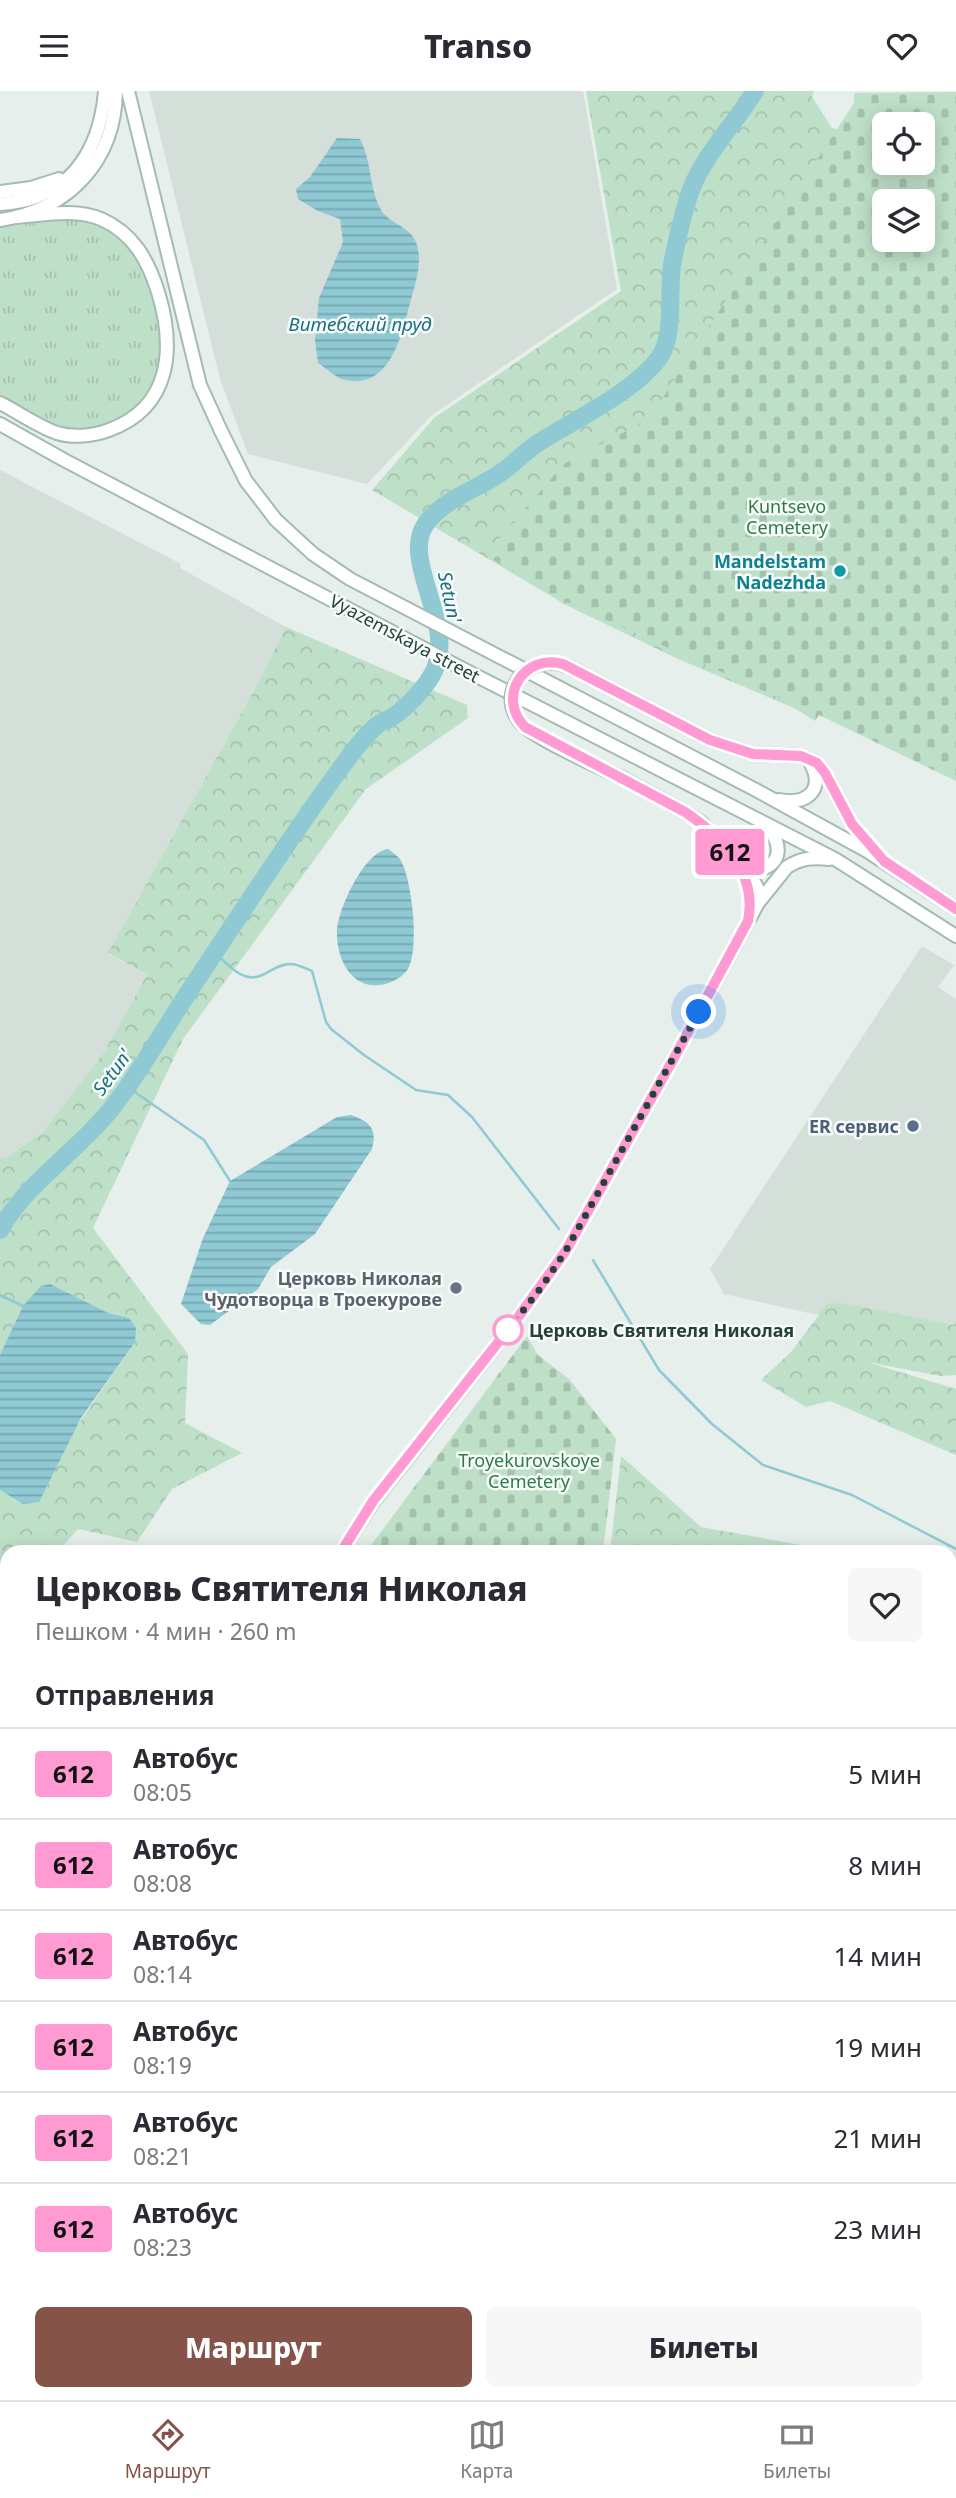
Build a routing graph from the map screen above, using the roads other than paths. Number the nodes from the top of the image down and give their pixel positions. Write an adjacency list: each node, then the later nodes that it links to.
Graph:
1 (105, 91): 4 (main road)
2 (116, 91): 7 (main road)
3 (128, 91): 12 (main road, Vyazemskaya street)
4 (72, 174): 5 (main road); 6 (main road)
5 (0, 192)
6 (0, 204)
7 (17, 217): 8 (main road); 9 (main road)
8 (0, 220)
9 (0, 403)
10 (0, 424): 13 (main road, Vyazemskaya street)
11 (808, 759): 12 (main road); 16 (main road); 18 (main road, bridge)
12 (773, 800): 16 (main road, Vyazemskaya street)
13 (762, 821): 14 (main road); 15 (main road, Vyazemskaya street)
14 (778, 854): 18 (main road); 19 (main road)
15 (835, 859): 17 (main road); 23 (main road, Vyazemskaya street)
16 (884, 861): 21 (main road, Vyazemskaya street)
17 (793, 863): 19 (main road); 20 (main road)
18 (744, 866): 19 (main road); 20 (main road); 22 (main road)
19 (772, 870): 20 (main road)
20 (758, 903): 22 (main road)
21 (956, 909)
22 (748, 921): 24 (main road)
23 (956, 936)
24 (345, 1545)

